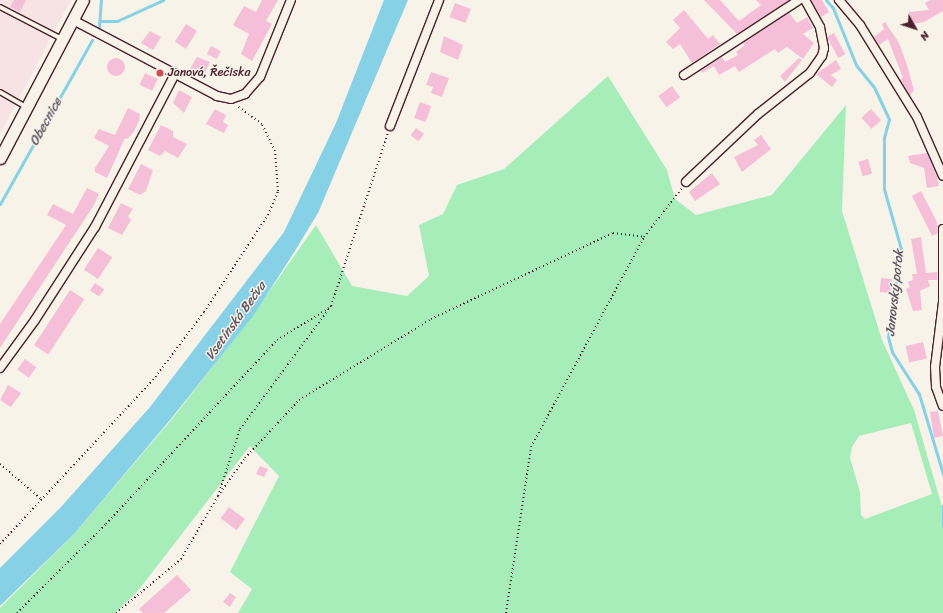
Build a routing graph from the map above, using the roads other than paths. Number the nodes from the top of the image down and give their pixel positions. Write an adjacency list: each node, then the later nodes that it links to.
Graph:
1 (83, 0): 8 (main road)
2 (291, 0): 10 (street)
3 (439, 0): 14 (street)
4 (798, 0): 11 (street)
5 (805, 0): 17 (street)
6 (839, 0): 16 (street)
7 (0, 7): 9 (lane)
8 (72, 20): 9 (main road); 10 (street)
9 (62, 39): 13 (main road)
10 (175, 74): 20 (street)
11 (684, 75)
12 (0, 92): 13 (lane)
13 (26, 107): 15 (main road)
14 (390, 126)
15 (0, 158)
16 (943, 176)
17 (686, 182)
18 (943, 229): 19 (street)
19 (943, 302): 21 (street)
20 (0, 368)
21 (943, 406)

